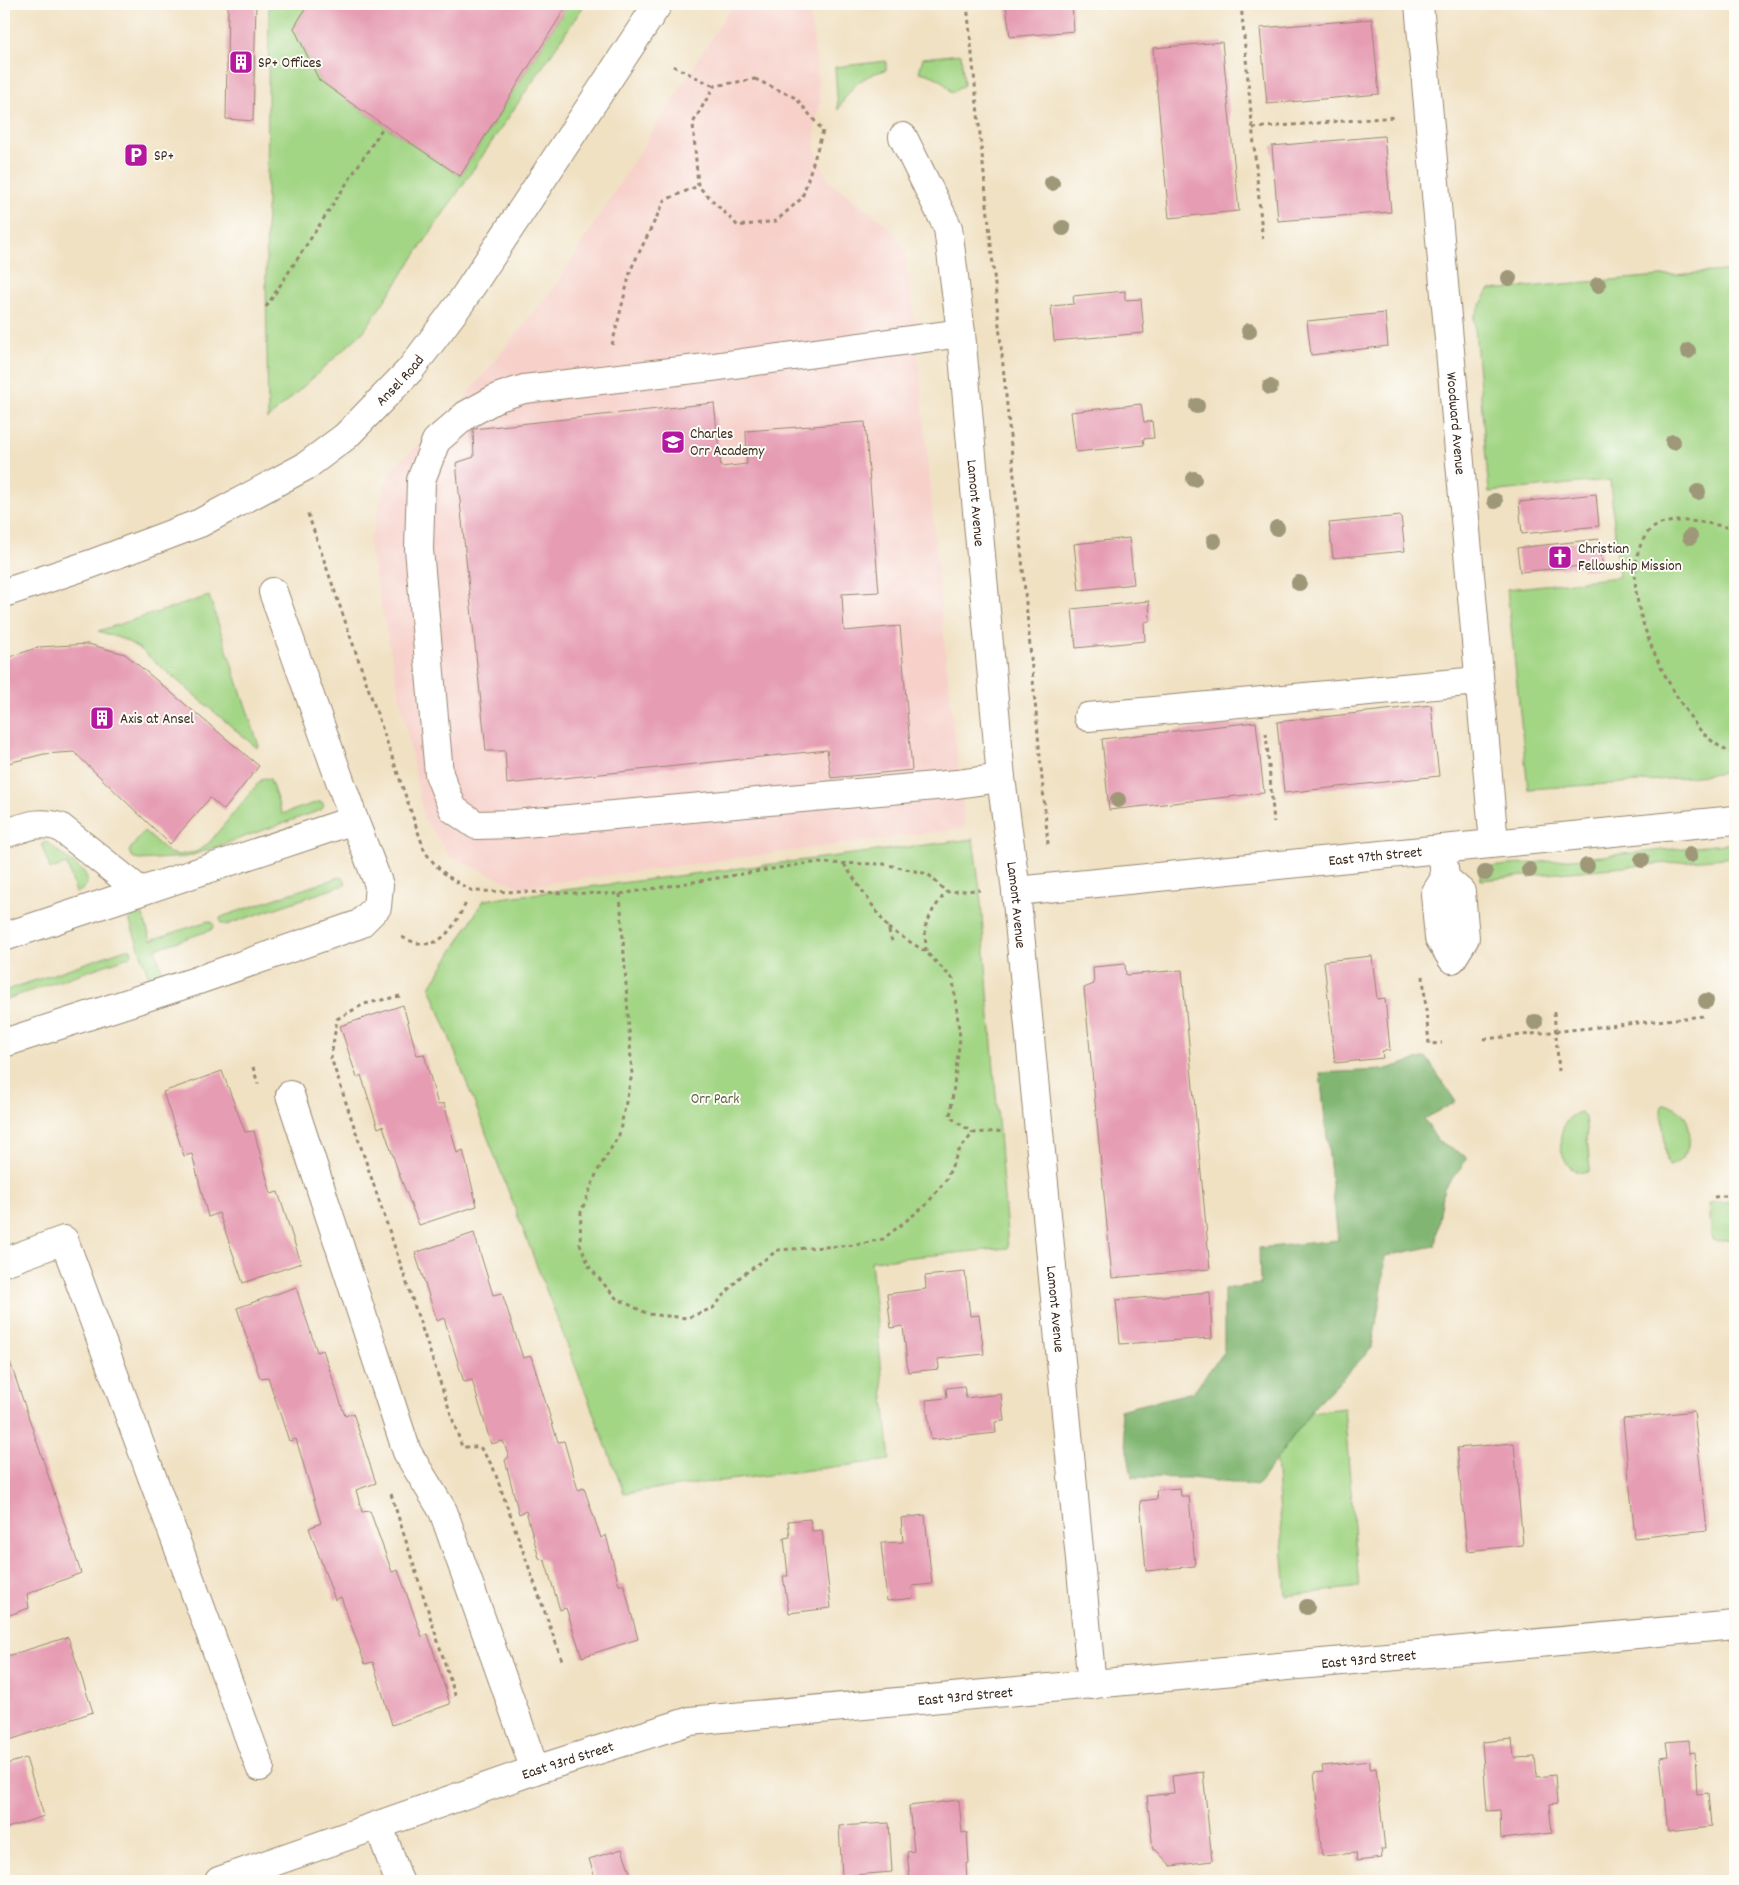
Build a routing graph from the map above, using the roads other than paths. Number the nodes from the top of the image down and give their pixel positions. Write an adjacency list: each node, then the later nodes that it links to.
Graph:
1 (658, 4): 6 (street, Ansel Road)
2 (1419, 4): 7 (street, Woodward Avenue)
3 (903, 137): 4 (street, Lamont Avenue)
4 (960, 333): 9 (street, Lamont Avenue); 9 (street)
5 (273, 592): 10 (street)
6 (4, 593)
7 (1478, 681): 8 (street); 13 (street, Woodward Avenue)
8 (1088, 717)
9 (1001, 778): 16 (street, Lamont Avenue)
10 (354, 820): 17 (street); 19 (street)
11 (1735, 820): 13 (street, East 97th Street)
12 (4, 834): 17 (street)
13 (1494, 843): 14 (street, East 97th Street)
14 (1442, 849): 15 (street); 16 (street, East 97th Street)
15 (1445, 878)
16 (1016, 890): 23 (street, Lamont Avenue)
17 (140, 891): 18 (street)
18 (4, 937)
19 (4, 1043)
20 (290, 1096): 25 (street)
21 (4, 1262): 24 (street)
22 (1735, 1625): 23 (street, East 93rd Street)
23 (1092, 1685): 25 (street, East 93rd Street)
24 (260, 1767)
25 (535, 1770): 26 (street, East 93rd Street)
26 (379, 1826): 27 (street, East 93rd Street); 28 (street)
27 (219, 1881)
28 (399, 1881)

